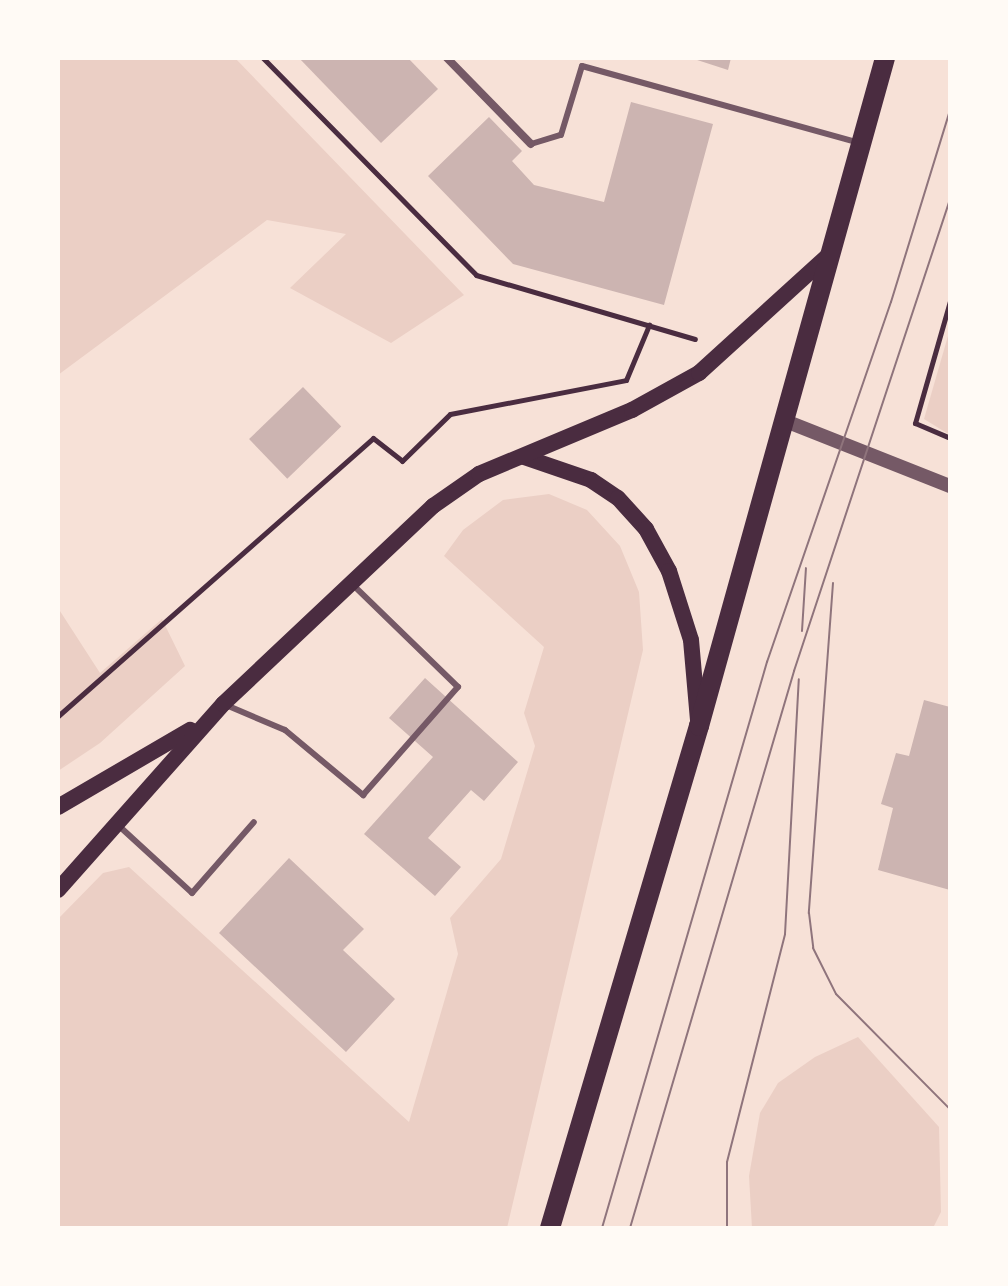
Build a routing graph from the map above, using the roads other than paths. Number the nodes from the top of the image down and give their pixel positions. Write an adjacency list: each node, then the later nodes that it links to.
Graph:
1 (447, 58): 6 (street)
2 (576, 58): 4 (lane)
3 (885, 58): 5 (main road)
4 (582, 66): 5 (lane); 6 (lane)
5 (860, 143): 7 (main road)
6 (531, 144)
7 (830, 254): 8 (main road); 9 (main road)
8 (783, 420): 10 (street); 13 (main road)
9 (524, 457): 11 (main road); 13 (main road)
10 (950, 486)
11 (350, 583): 12 (main road); 12 (lane)
12 (223, 704): 14 (main road); 16 (main road)
13 (699, 726): 18 (main road)
14 (58, 807)
15 (254, 822): 16 (lane)
16 (116, 824): 17 (main road)
17 (58, 890)
18 (550, 1228)

